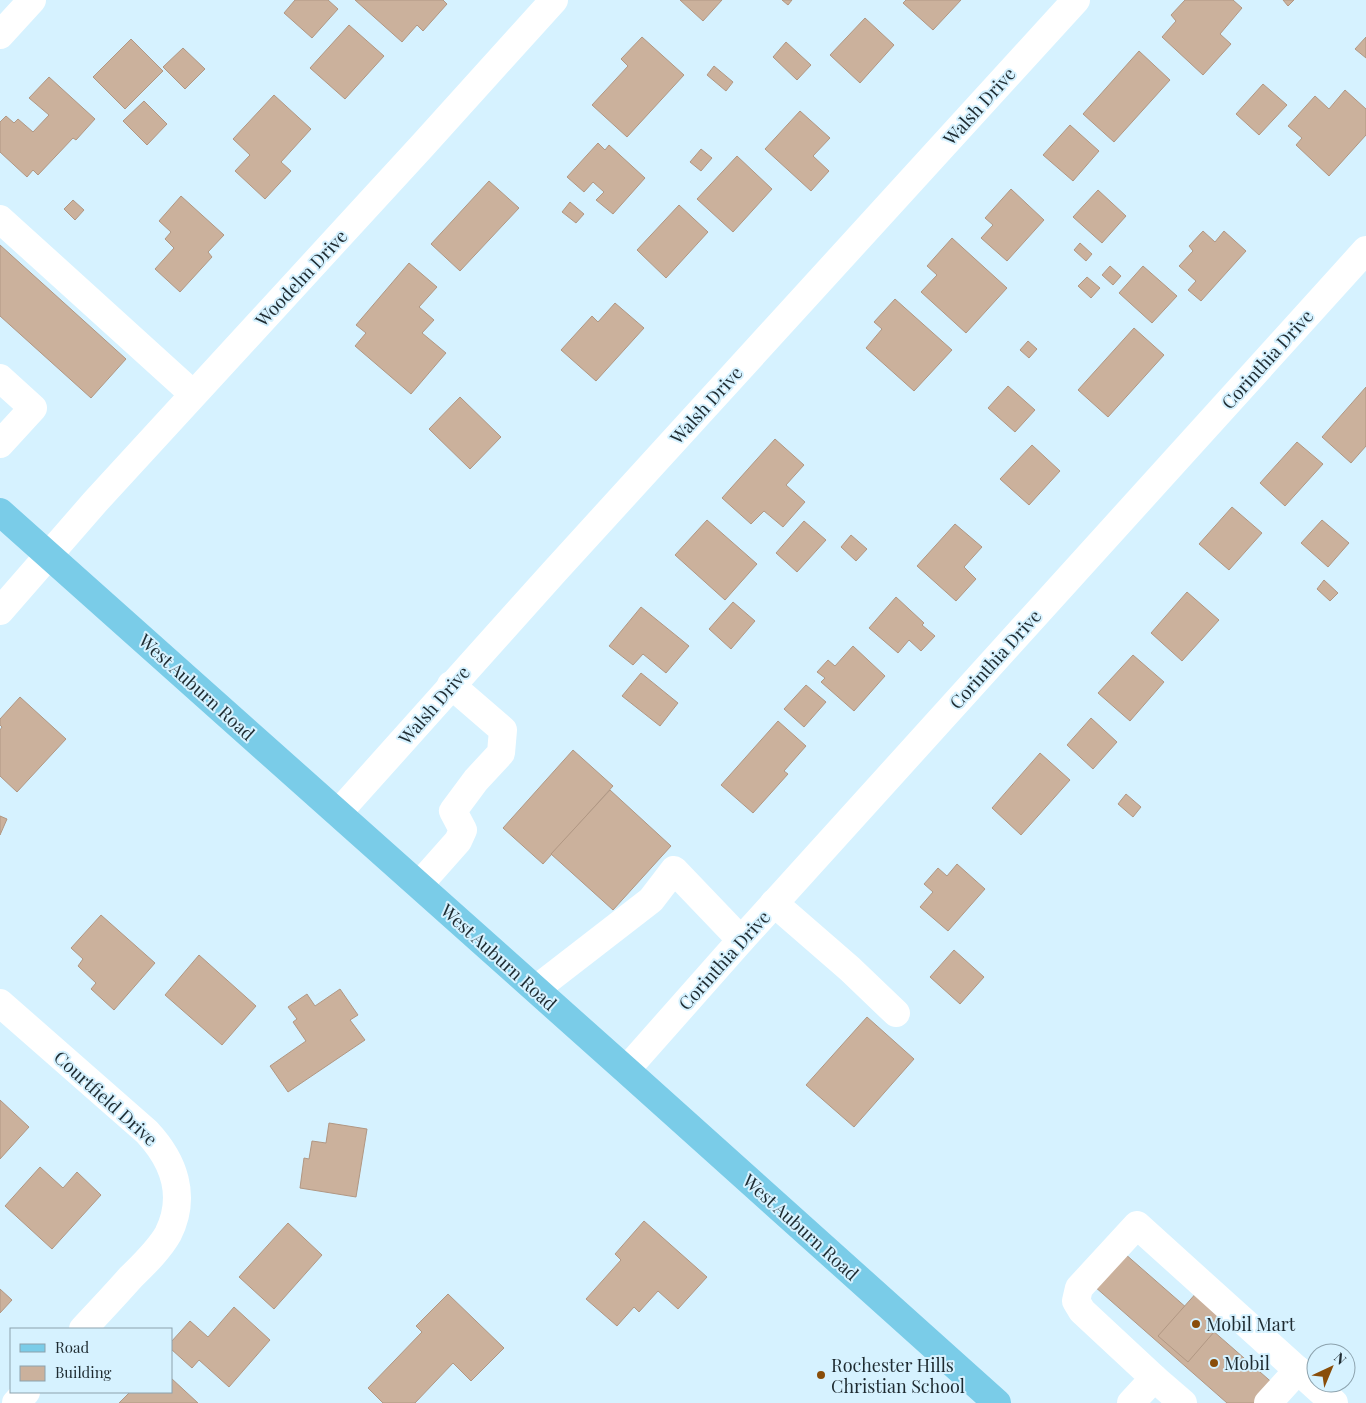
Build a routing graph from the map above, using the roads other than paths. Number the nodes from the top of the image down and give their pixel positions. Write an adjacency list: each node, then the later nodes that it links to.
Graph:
1 (32, 0): 4 (street)
2 (554, 0): 8 (street, Woodelm Drive)
3 (1076, 0): 13 (street, Walsh Drive)
4 (0, 36)
5 (0, 219): 8 (street)
6 (1366, 250): 16 (street, Corinthia Drive)
7 (0, 378): 9 (street)
8 (193, 394): 11 (street, Woodelm Drive)
9 (0, 444)
10 (0, 512): 11 (main road, West Auburn Road)
11 (48, 556): 12 (street, Woodelm Drive); 14 (main road, West Auburn Road)
12 (0, 611)
13 (451, 685): 14 (street, Walsh Drive); 15 (street)
14 (338, 813): 15 (main road, West Auburn Road)
15 (419, 885): 18 (main road, West Auburn Road)
16 (774, 903): 17 (street, Corinthia Drive); 20 (street)
17 (742, 940): 18 (street); 21 (street, Corinthia Drive)
18 (536, 989): 21 (main road, West Auburn Road)
19 (0, 1002): 22 (street, Courtfield Drive)
20 (896, 1013)
21 (626, 1070): 27 (main road, West Auburn Road)
22 (84, 1328)
23 (1298, 1370): 24 (street); 30 (street); 31 (street)
24 (1154, 1378): 28 (street); 29 (street)
25 (25, 1393): 26 (street)
26 (16, 1403)
27 (997, 1403)
28 (1132, 1403)
29 (1183, 1403)
30 (1268, 1403)
31 (1334, 1403)

